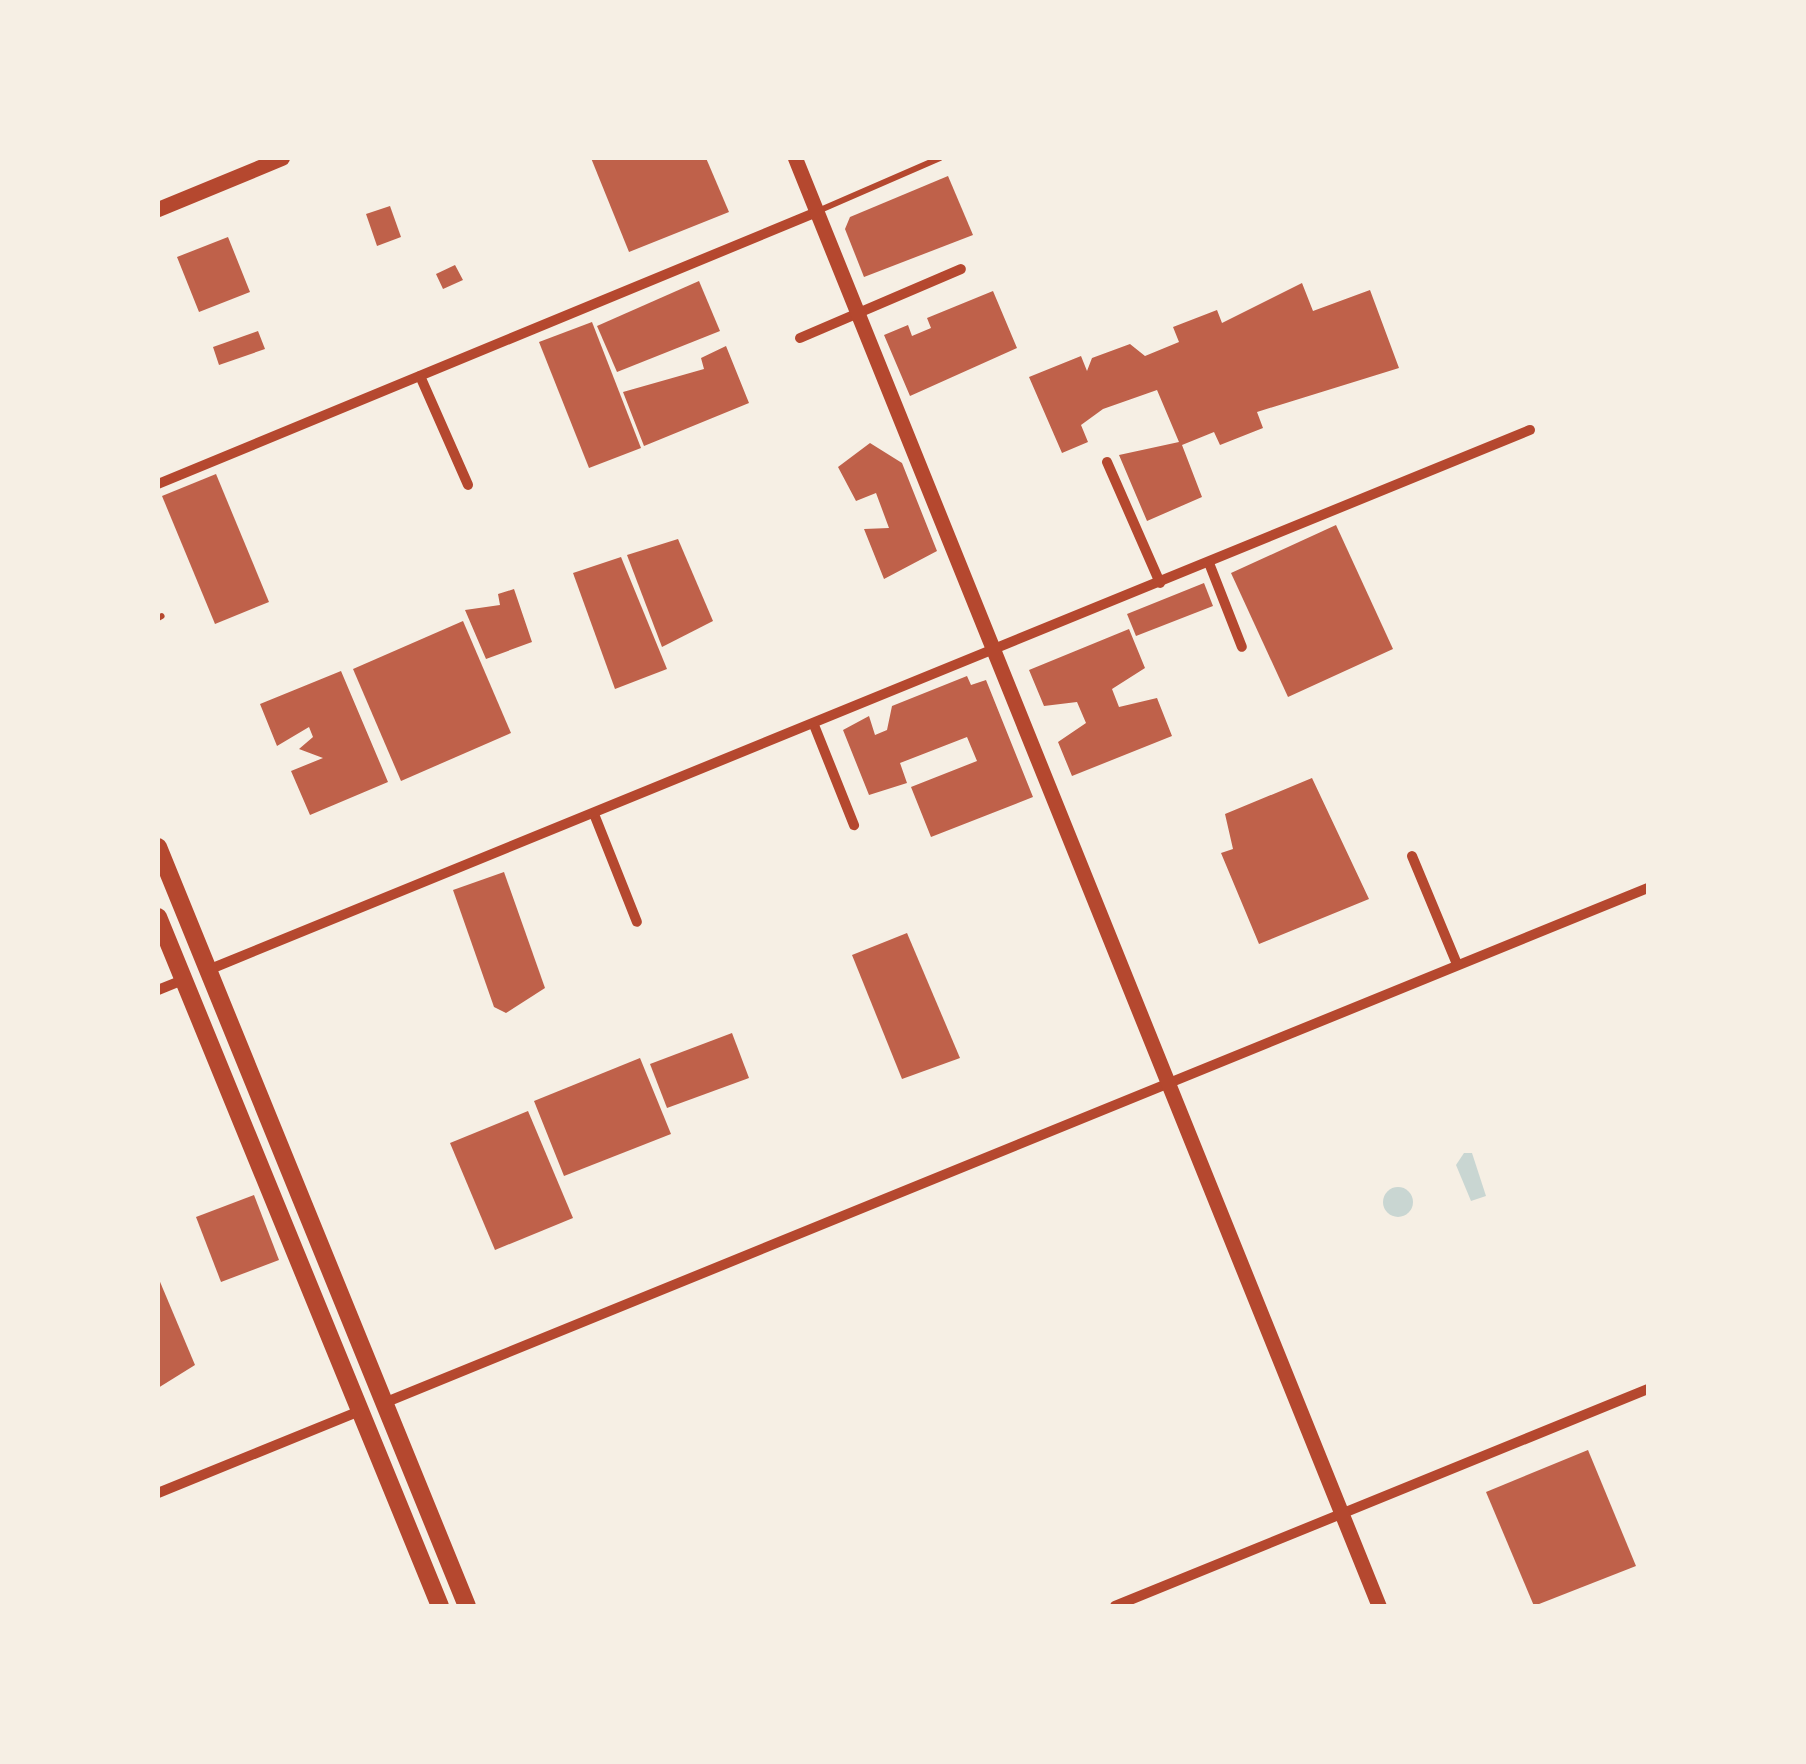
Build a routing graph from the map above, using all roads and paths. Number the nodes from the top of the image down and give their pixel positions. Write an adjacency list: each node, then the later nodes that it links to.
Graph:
1 (282, 158): 4 (street)
2 (795, 158): 5 (street)
3 (940, 158): 5 (lane)
4 (158, 208)
5 (817, 212): 7 (street); 9 (street)
6 (961, 269): 7 (street)
7 (858, 313): 8 (street); 17 (street)
8 (800, 338)
9 (420, 376): 12 (street); 13 (street)
10 (1530, 430): 14 (street)
11 (1107, 462): 15 (street)
12 (158, 484)
13 (468, 485)
14 (1209, 564): 15 (street); 16 (street)
15 (1160, 584): 17 (street)
16 (1242, 648)
17 (994, 652): 18 (street); 30 (street)
18 (814, 725): 19 (street); 20 (street)
19 (594, 814): 25 (street); 27 (street)
20 (854, 826)
21 (158, 847): 27 (main road)
22 (1412, 856): 26 (street)
23 (1648, 888): 26 (street)
24 (158, 916): 28 (main road)
25 (637, 922)
26 (1457, 964): 30 (street)
27 (208, 970): 28 (main road); 32 (main road)
28 (183, 980): 29 (street); 33 (main road)
29 (158, 990)
30 (1166, 1080): 32 (street); 35 (street)
31 (1648, 1389): 35 (street)
32 (384, 1403): 33 (main road); 37 (main road)
33 (360, 1411): 34 (street); 36 (main road)
34 (158, 1494)
35 (1340, 1512): 38 (street); 39 (street)
36 (440, 1606)
37 (467, 1606)
38 (1115, 1606)
39 (1378, 1606)

